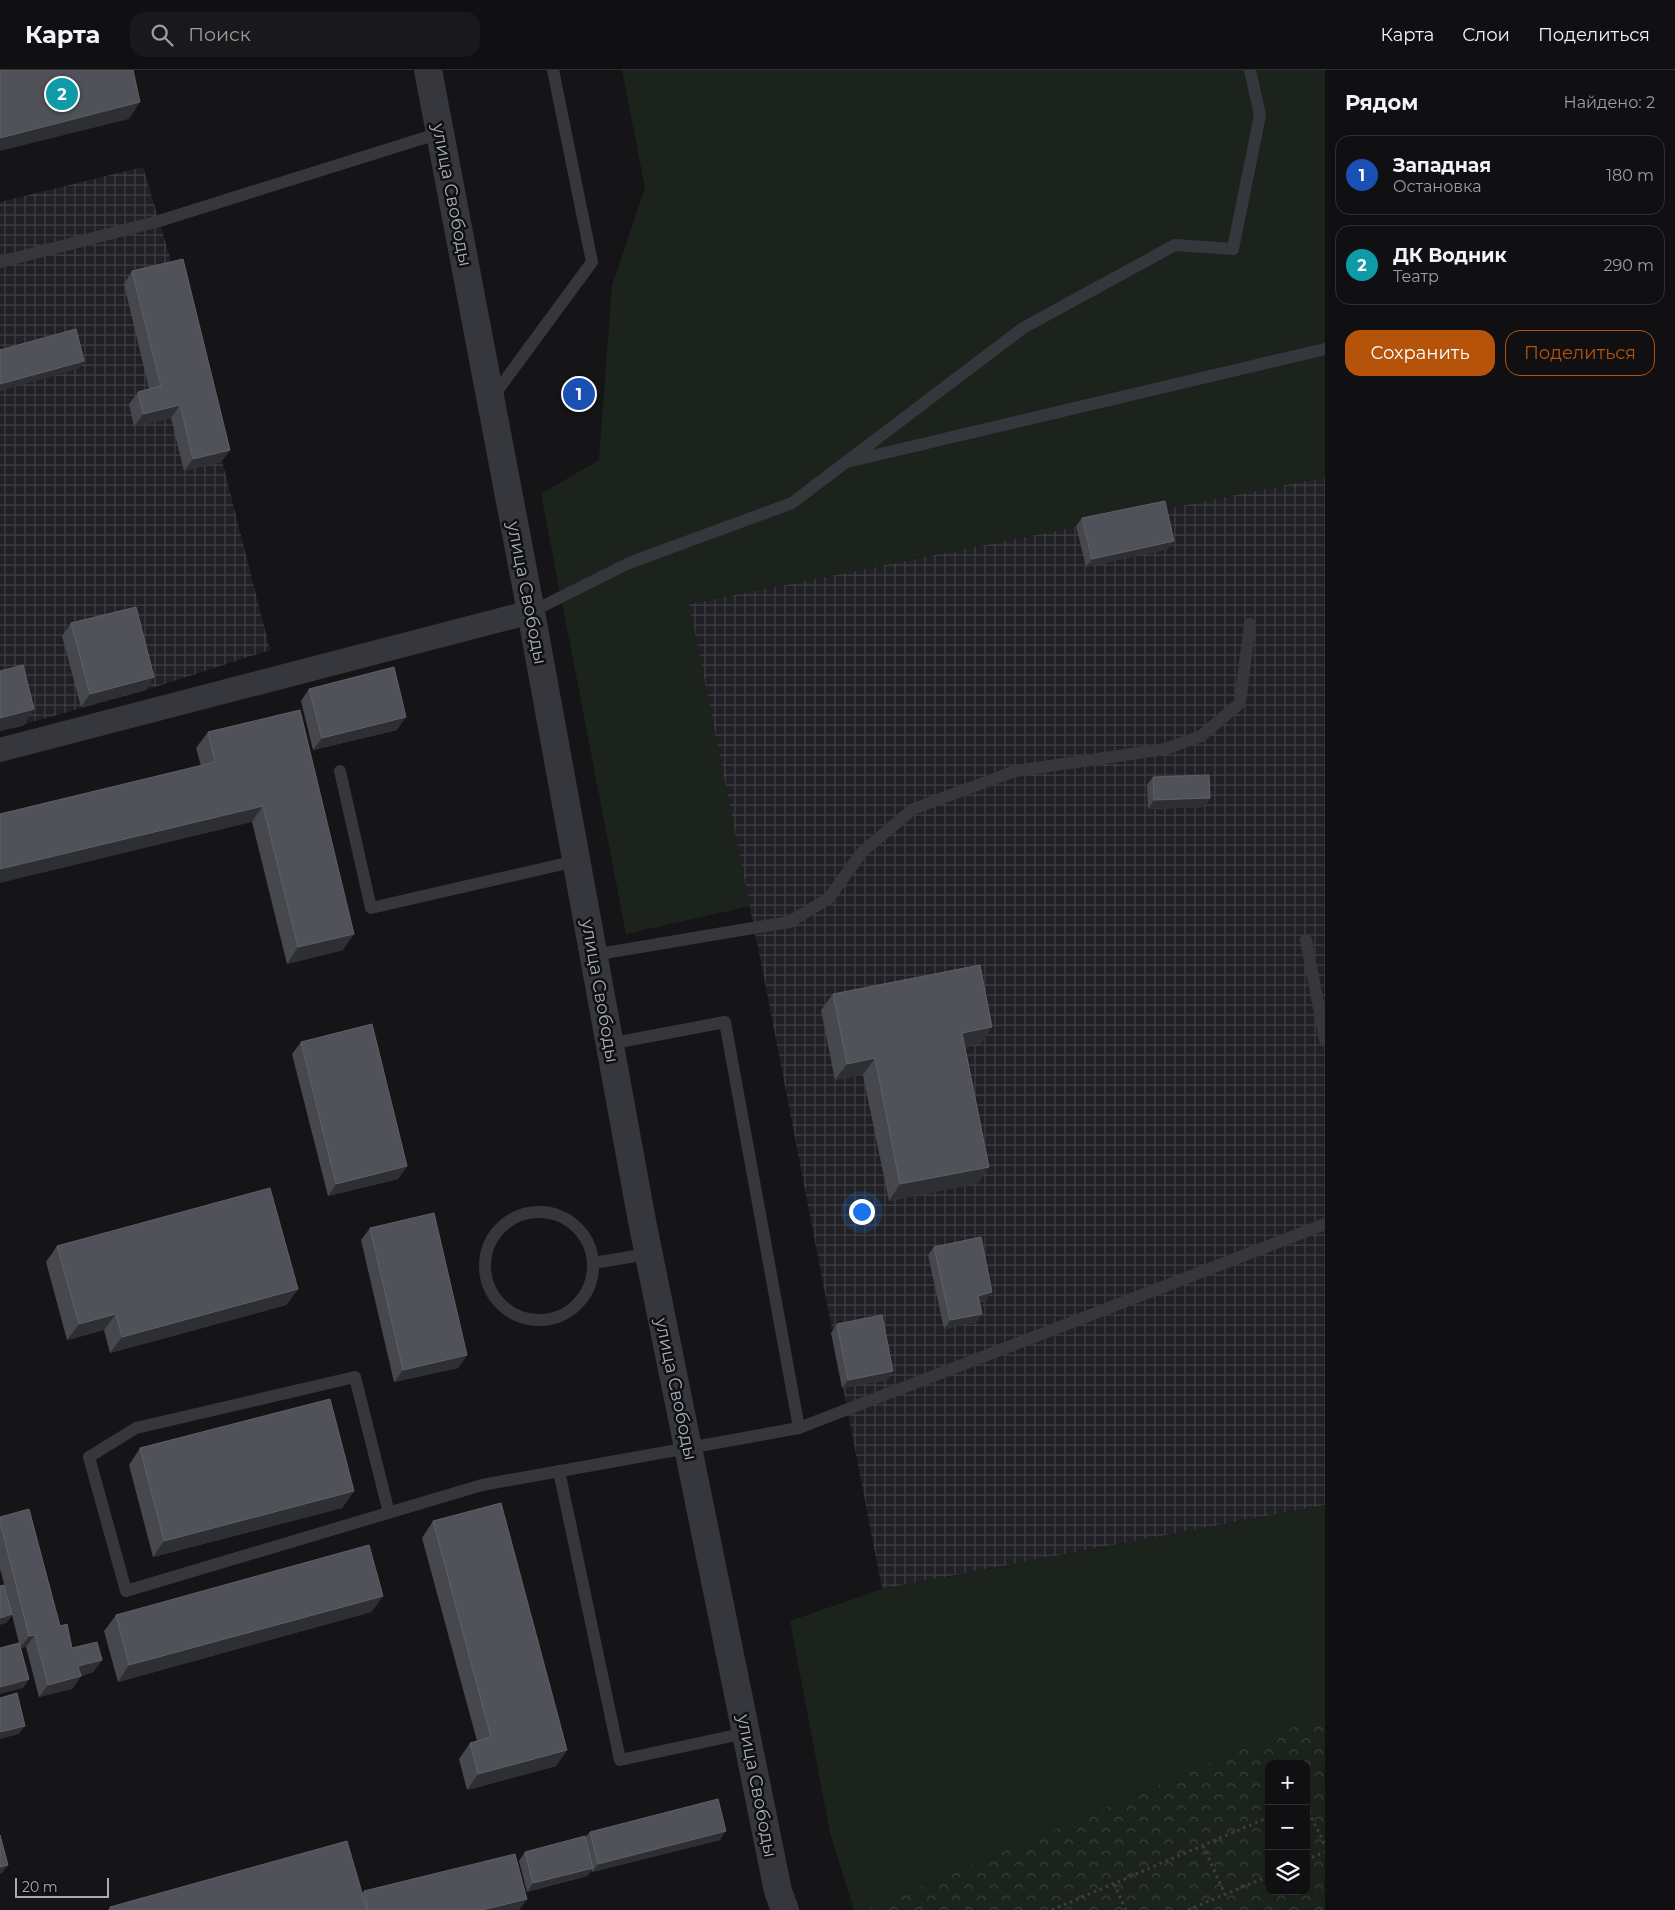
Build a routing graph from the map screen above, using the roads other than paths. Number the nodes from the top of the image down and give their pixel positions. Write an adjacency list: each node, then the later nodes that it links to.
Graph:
1 (428, 70): 4 (street, улица Свободы)
2 (553, 70): 7 (lane)
3 (1250, 70): 8 (lane)
4 (440, 133): 5 (lane); 7 (street, улица Свободы)
5 (0, 262)
6 (1325, 349): 8 (lane)
7 (491, 399): 9 (street, улица Свободы)
8 (846, 462): 9 (lane)
9 (530, 612): 11 (street); 13 (street, улица Свободы)
10 (1250, 624): 15 (lane)
11 (0, 750)
12 (340, 771): 13 (lane)
13 (576, 862): 15 (street, улица Свободы)
14 (1306, 940): 16 (lane)
15 (593, 955): 17 (street, улица Свободы)
16 (1325, 1040)
17 (609, 1044): 19 (street, улица Свободы); 21 (lane)
18 (1325, 1224): 21 (lane)
19 (648, 1254): 20 (lane); 22 (street, улица Свободы)
20 (593, 1263): 20 (lane)
21 (799, 1428): 22 (lane)
22 (688, 1448): 23 (lane); 25 (street, улица Свободы)
23 (559, 1471): 24 (lane); 25 (lane)
24 (389, 1513): 24 (lane)
25 (746, 1733): 26 (street, улица Свободы)
26 (785, 1910)

